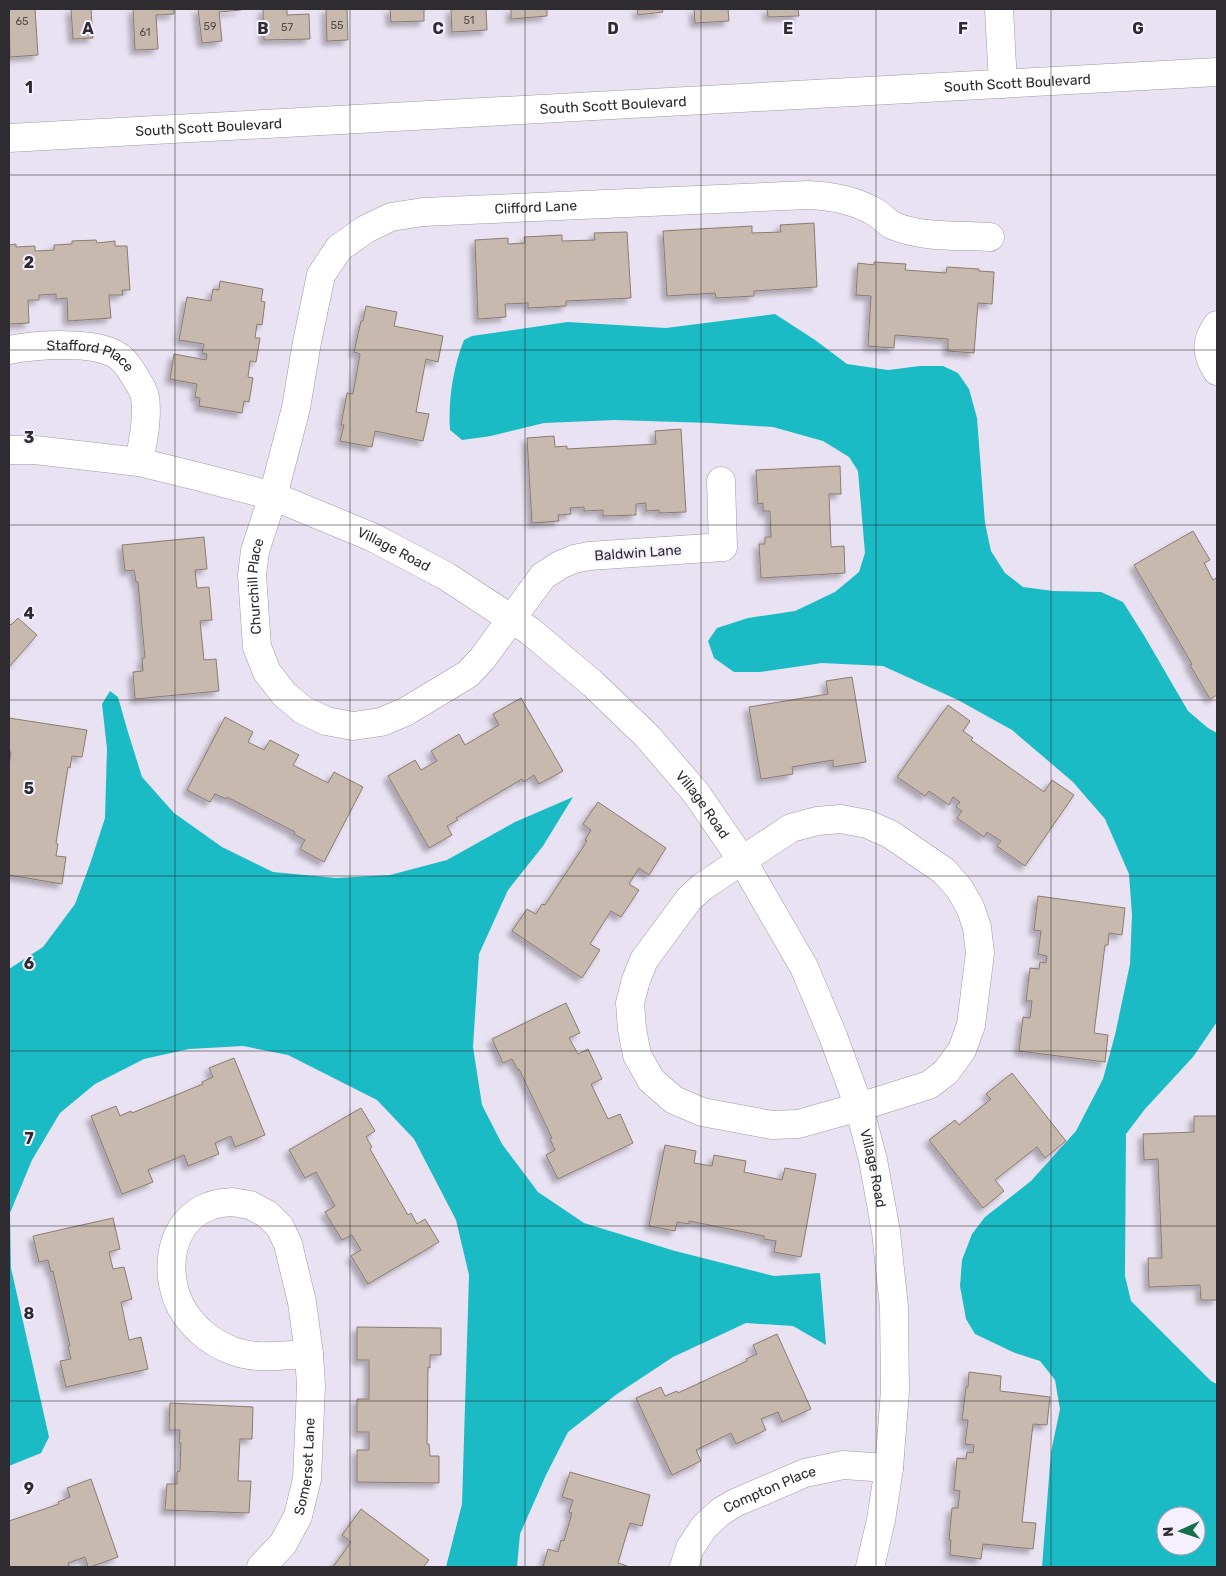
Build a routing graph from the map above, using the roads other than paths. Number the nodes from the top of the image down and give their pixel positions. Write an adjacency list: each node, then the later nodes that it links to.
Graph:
1 (999, 9): 3 (street)
2 (1217, 72): 3 (street, South Scott Boulevard)
3 (1003, 84): 4 (street, South Scott Boulevard)
4 (9, 138)
5 (990, 237): 12 (street, Clifford Lane)
6 (1217, 325): 8 (street)
7 (9, 350): 10 (street, Stafford Place)
8 (1217, 371)
9 (9, 450): 10 (street, Village Road)
10 (139, 462): 12 (street, Village Road)
11 (721, 481): 13 (street, Baldwin Lane)
12 (273, 496): 13 (street, Village Road); 13 (street, Churchill Place)
13 (512, 618): 14 (street, Village Road)
14 (742, 860): 15 (street, Village Road); 15 (street); 15 (street)
15 (858, 1107): 17 (street, Village Road)
16 (309, 1354): 16 (street, Somerset Lane); 18 (street, Somerset Lane)
17 (889, 1468): 19 (street, Compton Place); 20 (street, Village Road)
18 (261, 1567)
19 (684, 1567)
20 (870, 1567)

